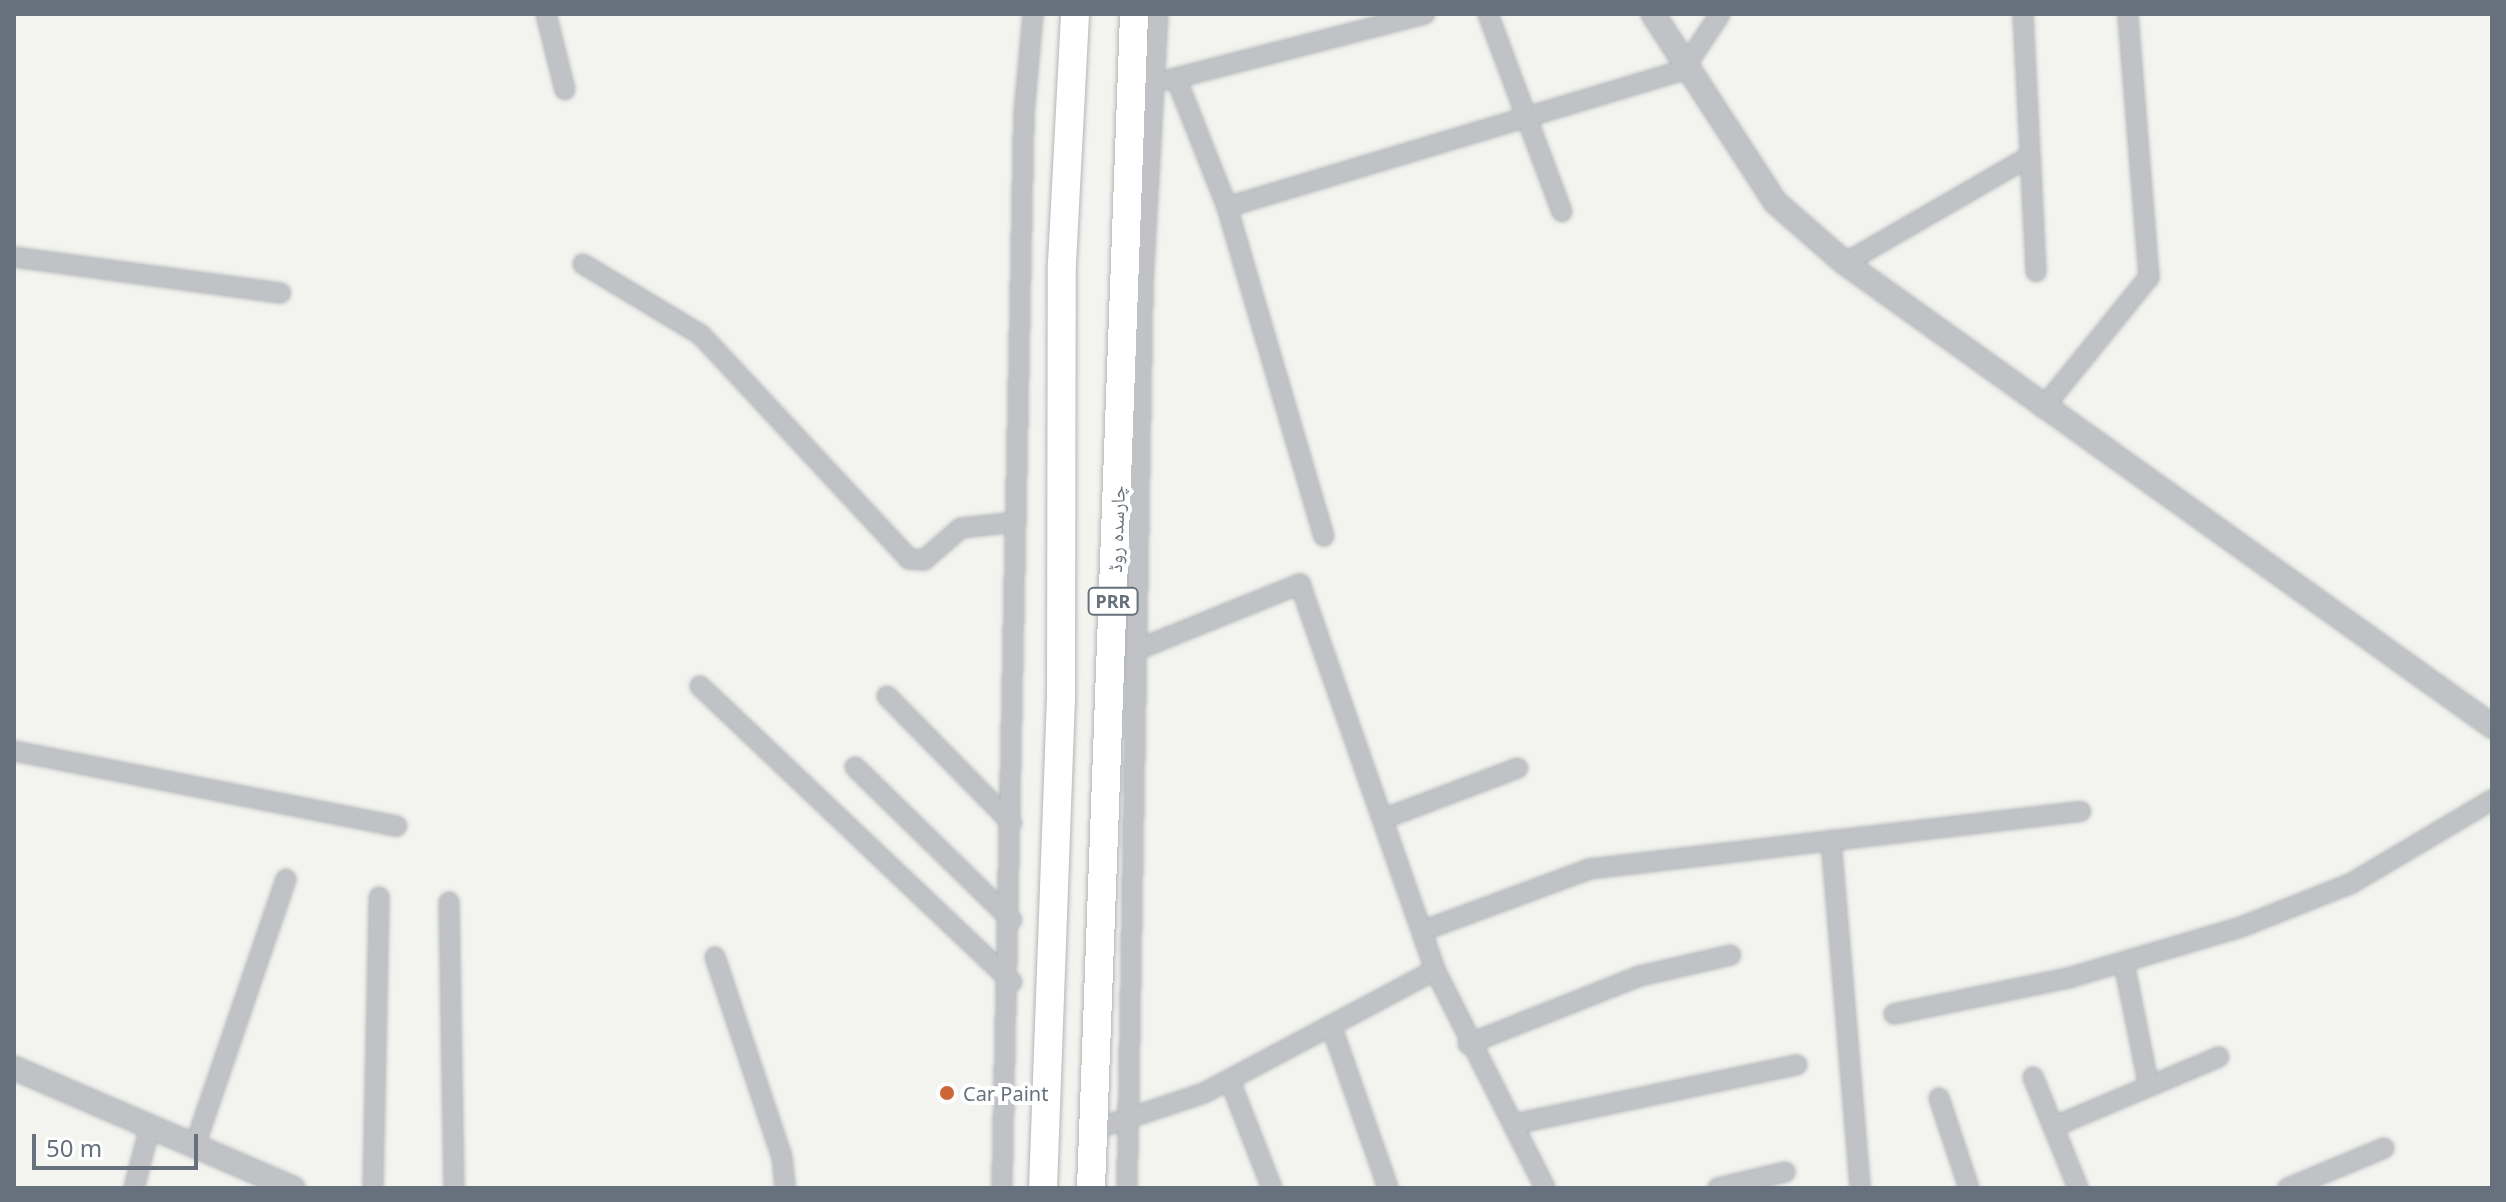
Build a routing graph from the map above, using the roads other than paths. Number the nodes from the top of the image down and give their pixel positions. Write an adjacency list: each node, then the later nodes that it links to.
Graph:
1 (546, 14): 15 (street)
2 (1033, 14): 26 (street)
3 (1075, 14): 35 (highway, PRR)
4 (1134, 14): 36 (highway, چارسدہ روڈ / PRR)
5 (1158, 14): 13 (street)
6 (1425, 14): 14 (street)
7 (1488, 14): 16 (street)
8 (1653, 14): 12 (street)
9 (1720, 14): 12 (street)
10 (2023, 14): 17 (street)
11 (2128, 14): 25 (street)
12 (1683, 70): 16 (street); 21 (street)
13 (1153, 76): 14 (street); 28 (street)
14 (1178, 83): 18 (street)
15 (565, 90)
16 (1523, 120): 18 (street); 19 (street)
17 (2027, 158): 21 (street); 23 (street)
18 (1227, 207): 27 (street)
19 (1562, 212)
20 (14, 257): 24 (street)
21 (1845, 263): 25 (street)
22 (583, 264): 26 (street)
23 (2036, 272)
24 (281, 293)
25 (2043, 408): 31 (street)
26 (1015, 522): 40 (street)
27 (1324, 536)
28 (1139, 649): 39 (street); 63 (street)
29 (700, 686): 52 (street)
30 (887, 696): 40 (street)
31 (2492, 726)
32 (14, 751): 41 (street)
33 (855, 767): 46 (street)
34 (1518, 768): 39 (street)
35 (1058, 779): 36 (highway); 77 (highway, PRR)
36 (1105, 781): 67 (highway, چارسدہ روڈ / PRR)
37 (2492, 800): 50 (street)
38 (2081, 811): 42 (street)
39 (1383, 819): 47 (street)
40 (1012, 823): 46 (street)
41 (397, 826)
42 (1831, 840): 47 (street); 84 (street)
43 (286, 879): 68 (street)
44 (379, 897): 73 (street)
45 (449, 902): 74 (street)
46 (1012, 920): 52 (street)
47 (1422, 931): 51 (street)
48 (1731, 955): 55 (street)
49 (715, 957): 75 (street)
50 (2124, 963): 53 (street); 61 (street)
51 (1435, 970): 54 (street); 55 (street)
52 (1012, 982): 76 (street)
53 (1894, 1014)
54 (1331, 1025): 60 (street); 81 (street)
55 (1468, 1044): 64 (street)
56 (2219, 1057): 61 (street)
57 (1797, 1065): 64 (street)
58 (14, 1068): 65 (street)
59 (2033, 1077): 66 (street)
60 (1230, 1081): 63 (street); 80 (street)
61 (2148, 1082): 66 (street)
62 (1939, 1098): 85 (street)
63 (1130, 1118): 67 (street); 79 (street)
64 (1514, 1124): 82 (street)
65 (150, 1126): 68 (street); 71 (street)
66 (2053, 1127): 86 (street)
67 (1093, 1130): 78 (highway, چارسدہ روڈ / PRR)
68 (195, 1145): 72 (street)
69 (2384, 1148): 87 (street)
70 (1785, 1172): 83 (street)
71 (134, 1188)
72 (293, 1188)
73 (373, 1188)
74 (454, 1188)
75 (785, 1188)
76 (1002, 1188)
77 (1043, 1188)
78 (1091, 1188)
79 (1127, 1188)
80 (1272, 1188)
81 (1388, 1188)
82 (1545, 1188)
83 (1718, 1188)
84 (1860, 1188)
85 (1969, 1188)
86 (2078, 1188)
87 (2288, 1188)

